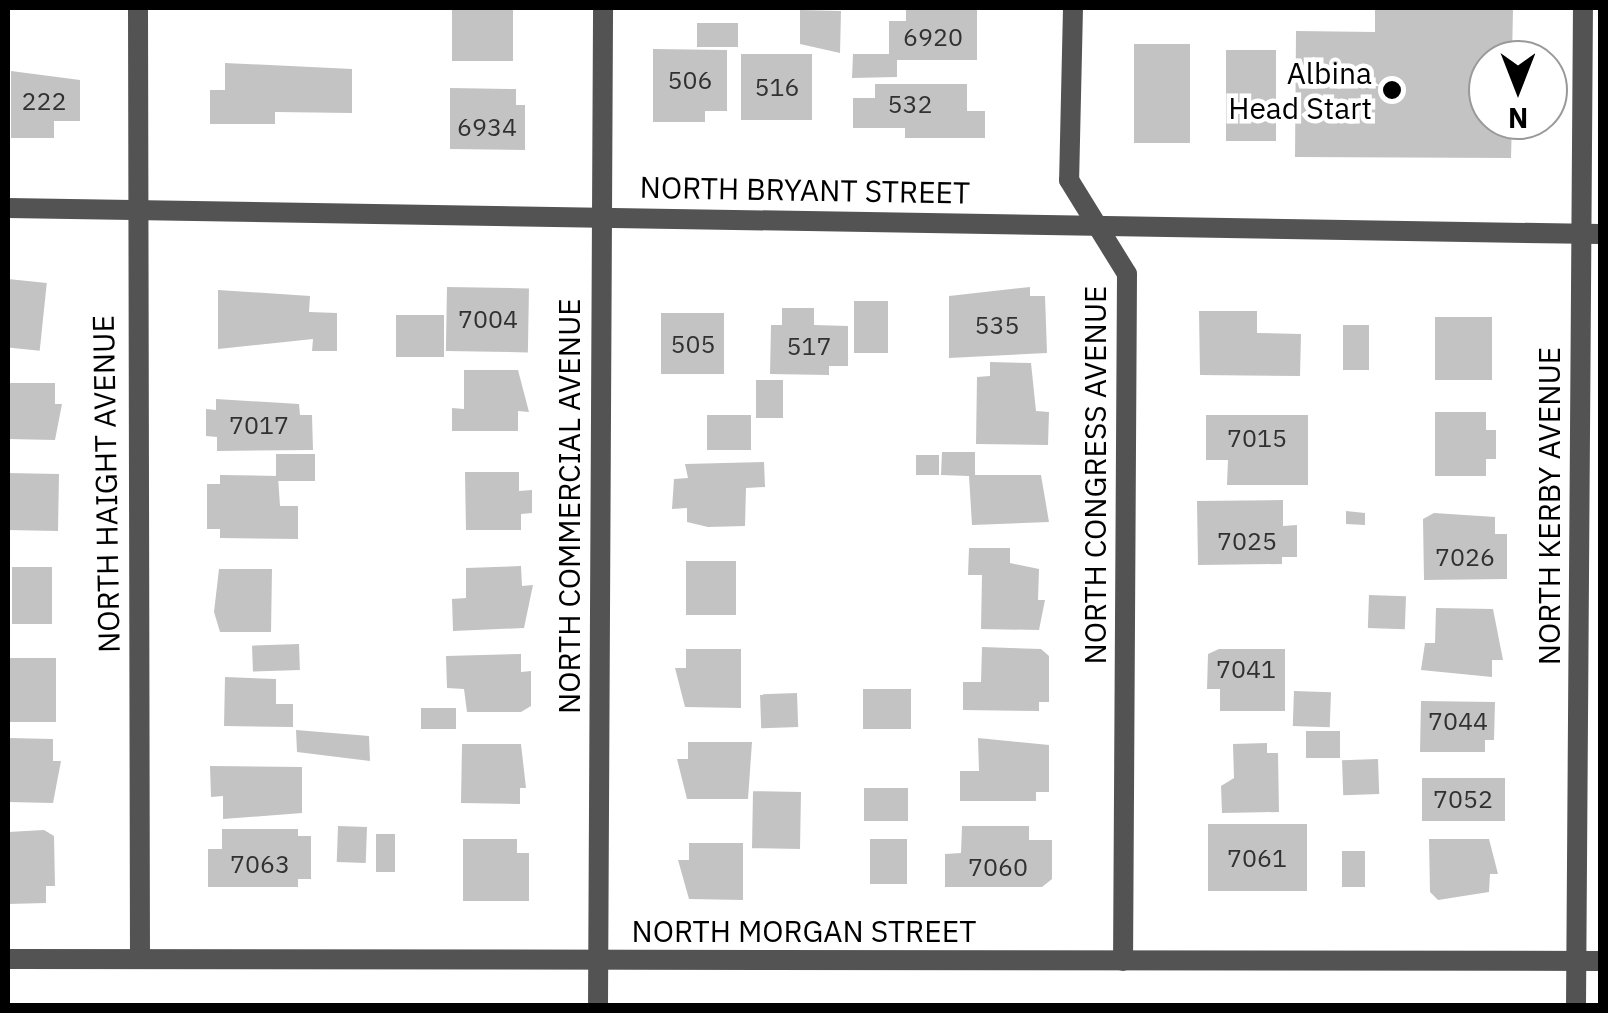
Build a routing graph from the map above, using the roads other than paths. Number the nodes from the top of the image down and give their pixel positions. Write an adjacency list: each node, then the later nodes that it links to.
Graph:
1 (138, 8): 6 (street, NORTH HAIGHT AVENUE)
2 (603, 8): 7 (street, NORTH COMMERCIAL AVENUE)
3 (1073, 8): 8 (street, NORTH CONGRESS AVENUE)
4 (1583, 8): 9 (street, NORTH KERBY AVENUE)
5 (8, 208): 6 (street, NORTH BRYANT STREET)
6 (133, 210): 7 (street, NORTH BRYANT STREET); 11 (street, NORTH HAIGHT AVENUE)
7 (599, 216): 8 (street, NORTH BRYANT STREET); 12 (street, NORTH COMMERCIAL AVENUE)
8 (1098, 226): 9 (street, NORTH BRYANT STREET); 13 (street, NORTH CONGRESS AVENUE)
9 (1591, 234): 14 (street, NORTH KERBY AVENUE)
10 (8, 959): 11 (street, NORTH MORGAN STREET)
11 (140, 959): 12 (street, NORTH MORGAN STREET)
12 (598, 960): 13 (street, NORTH MORGAN STREET); 16 (street, NORTH COMMERCIAL AVENUE)
13 (1123, 960): 14 (street, NORTH MORGAN STREET)
14 (1576, 960): 15 (street, NORTH MORGAN STREET); 17 (street, NORTH KERBY AVENUE)
15 (1600, 960)
16 (598, 1006)
17 (1576, 1006)

